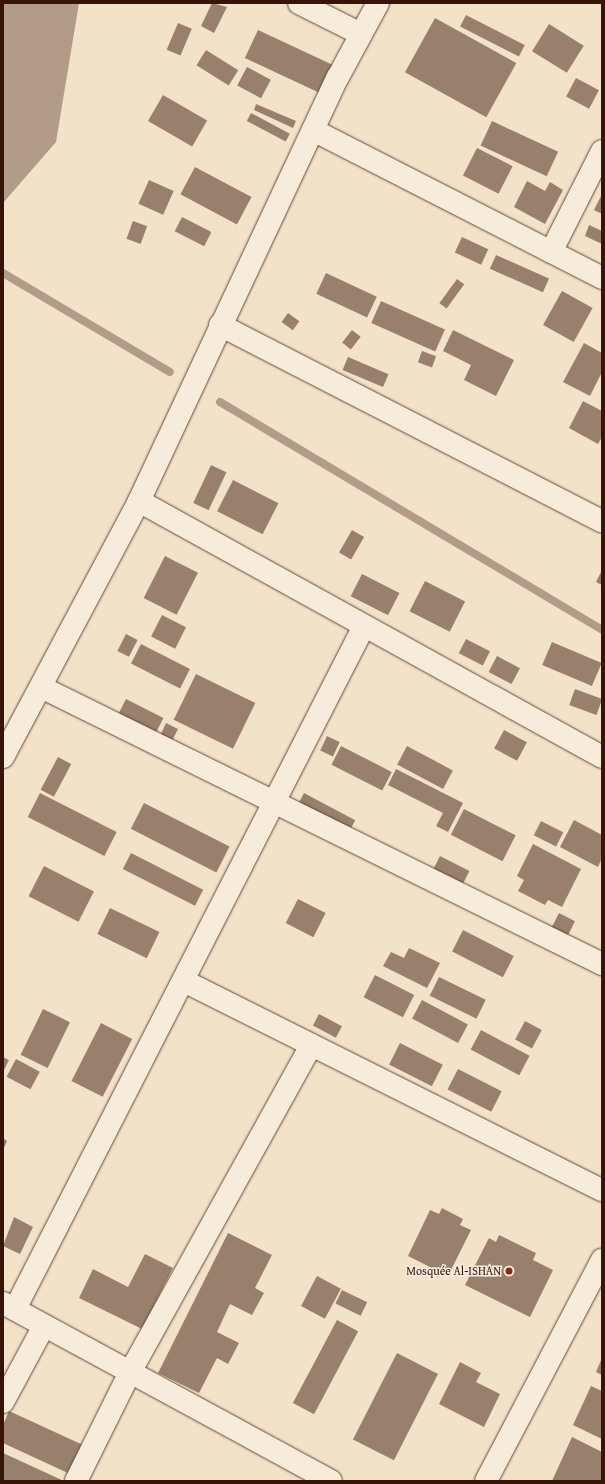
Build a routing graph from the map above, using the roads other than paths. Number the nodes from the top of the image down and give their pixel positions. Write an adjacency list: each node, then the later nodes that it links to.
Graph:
1 (299, 3): 3 (street)
2 (378, 3): 3 (street)
3 (361, 34): 4 (street)
4 (313, 130): 6 (street); 8 (street)
5 (602, 151): 6 (street)
6 (551, 252): 7 (street)
7 (602, 278)
8 (220, 325): 9 (street); 10 (street)
9 (139, 501): 11 (street); 12 (street)
10 (602, 521)
11 (364, 626): 14 (street); 15 (street)
12 (41, 687): 13 (street); 15 (street)
13 (3, 757)
14 (602, 757)
15 (273, 802): 16 (street); 17 (street)
16 (602, 964)
17 (184, 981): 18 (street); 22 (street)
18 (311, 1044): 19 (street); 24 (street)
19 (602, 1190)
20 (602, 1260): 21 (street)
21 (594, 1294): 28 (street)
22 (9, 1306): 23 (street)
23 (44, 1326): 24 (street); 25 (street)
24 (129, 1374): 26 (street); 27 (street)
25 (3, 1402)
26 (76, 1481)
27 (331, 1481)
28 (486, 1481)

